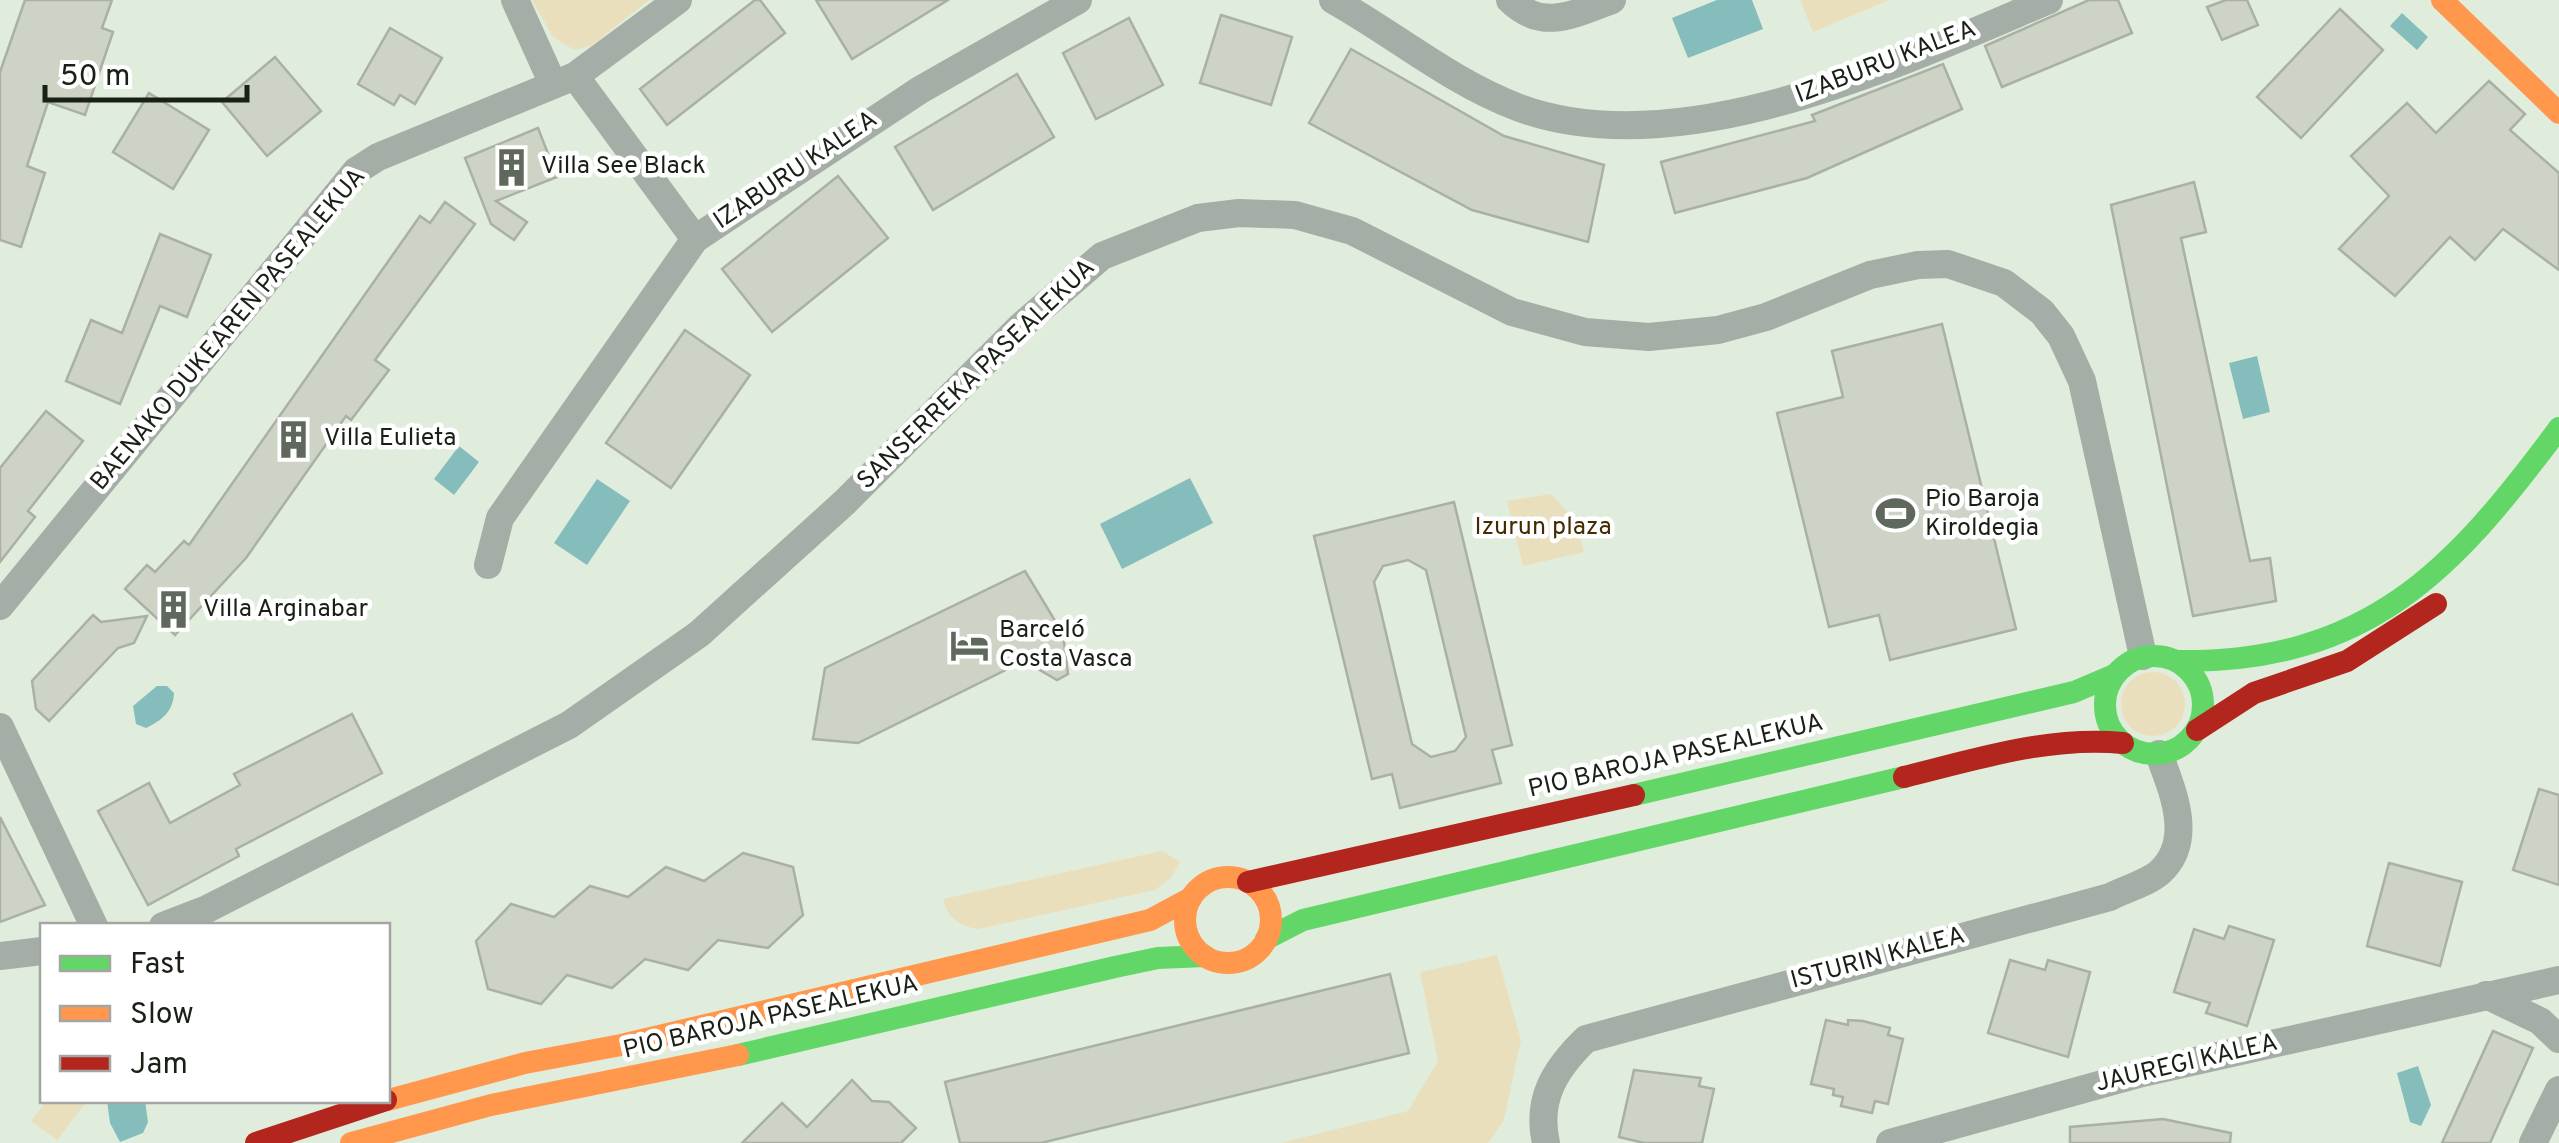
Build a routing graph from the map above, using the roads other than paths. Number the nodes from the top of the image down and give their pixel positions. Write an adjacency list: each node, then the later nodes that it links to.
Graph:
1 (515, 0): 9 (street)
2 (678, 0): 9 (street, BAENAKO DUKEAREN PASEALEKUA)
3 (1078, 0): 11 (street, IZABURU KALEA)
4 (1332, 0): 7 (street, IZABURU KALEA)
5 (1510, 0): 6 (street)
6 (1612, 0)
7 (2048, 0)
8 (2442, 0): 10 (main road)
9 (564, 80): 11 (street); 17 (street, BAENAKO DUKEAREN PASEALEKUA)
10 (2559, 114)
11 (695, 239): 15 (street, IZABURU KALEA)
12 (2559, 428): 19 (main road)
13 (2559, 463): 14 (main road)
14 (2493, 548)
15 (488, 565)
16 (2454, 588): 22 (main road)
17 (0, 606)
18 (2143, 656): 19 (main road); 20 (main road, PIO BAROJA PASEALEKUA); 28 (street, SANSERREKA PASEALEKUA)
19 (2178, 661): 22 (main road)
20 (2114, 675): 23 (main road); 25 (main road, PIO BAROJA PASEALEKUA)
21 (0, 727): 27 (street)
22 (2197, 730): 24 (main road)
23 (2123, 743): 24 (main road); 29 (main road)
24 (2159, 754): 42 (street, ISTURIN KALEA)
25 (1248, 882): 26 (main road); 29 (main road)
26 (1192, 898): 32 (main road); 37 (main road, PIO BAROJA PASEALEKUA)
27 (93, 923)
28 (170, 923)
29 (1266, 939): 32 (main road)
30 (40, 950): 31 (street)
31 (0, 956)
32 (1205, 956): 41 (main road, PIO BAROJA PASEALEKUA)
33 (2559, 980): 34 (street, JAUREGI KALEA)
34 (2486, 995): 35 (street); 39 (street, JAUREGI KALEA)
35 (2559, 1039)
36 (2559, 1090): 43 (street)
37 (390, 1099)
38 (378, 1103): 40 (main road, PIO BAROJA PASEALEKUA)
39 (1894, 1142)
40 (256, 1143)
41 (351, 1143)
42 (1546, 1143)
43 (2533, 1143)

